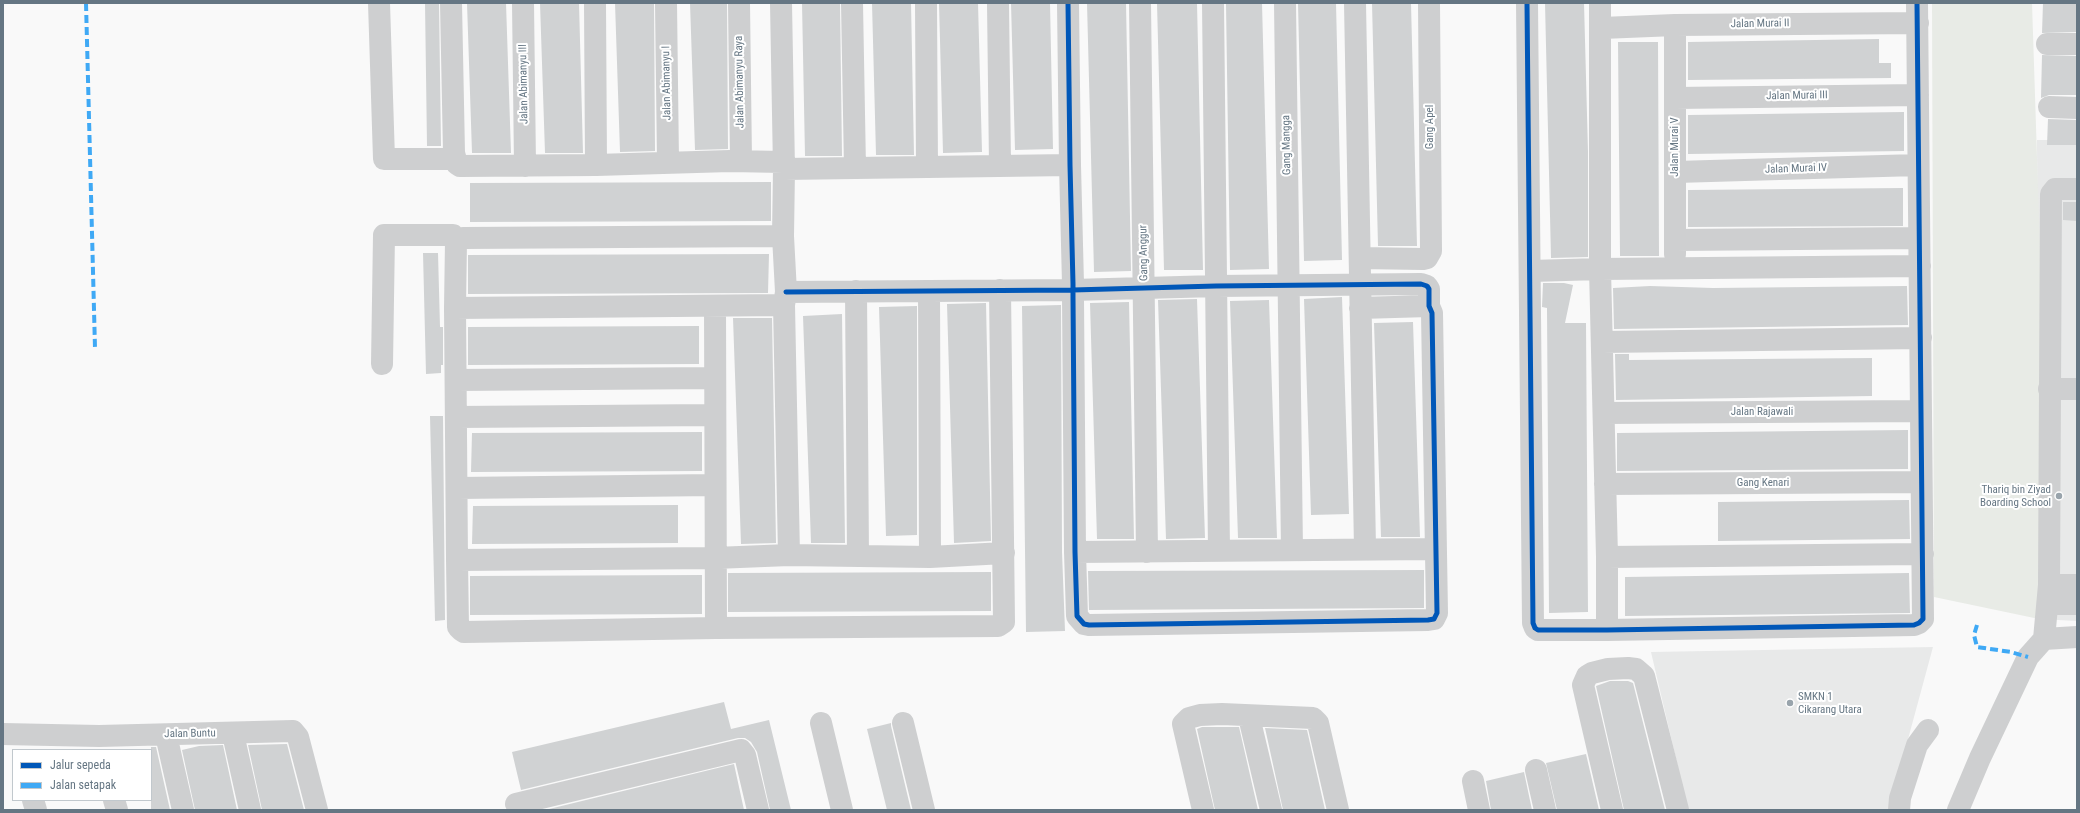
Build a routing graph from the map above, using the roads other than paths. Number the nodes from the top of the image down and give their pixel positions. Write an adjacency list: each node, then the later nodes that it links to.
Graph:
1 (379, 3): 28 (street)
2 (451, 3): 28 (street)
3 (523, 3): 35 (street, Jalan Abimanyu III)
4 (596, 3): 31 (street)
5 (666, 3): 30 (street, Jalan Abimanyu I)
6 (739, 3): 29 (street, Jalan Abimanyu Raya)
7 (781, 3): 32 (street)
8 (852, 3): 38 (street)
9 (926, 3): 37 (street)
10 (998, 3): 36 (street)
11 (1068, 3): 33 (street)
12 (1140, 3): 53 (street, Gang Anggur)
13 (1212, 3): 51 (street)
14 (1285, 3): 52 (street, Gang Mangga)
15 (1356, 3): 45 (street)
16 (1430, 3): 45 (street, Gang Apel)
17 (1527, 3): 49 (street)
18 (1600, 3): 21 (street)
19 (1917, 13): 20 (street, Jalan Murai II); 24 (street)
20 (1675, 25): 21 (street, Jalan Murai II); 25 (street, Jalan Murai V)
21 (1602, 28): 47 (street)
22 (2047, 44): 23 (street)
23 (2077, 44)
24 (1918, 95): 25 (street, Jalan Murai III); 34 (street)
25 (1675, 98): 39 (street, Jalan Murai V)
26 (2049, 108): 27 (street)
27 (2077, 108)
28 (455, 159): 35 (street)
29 (741, 161): 30 (street); 32 (street)
30 (668, 162): 31 (street)
31 (596, 165): 35 (street)
32 (783, 165): 38 (street); 41 (street)
33 (1070, 165): 36 (street); 55 (street)
34 (1917, 165): 39 (street, Jalan Murai IV); 42 (street)
35 (525, 166)
36 (1000, 166): 37 (street)
37 (927, 167): 38 (street)
38 (855, 168)
39 (1676, 172): 43 (street, Jalan Murai V)
40 (2077, 189): 68 (street)
41 (782, 236): 44 (street); 58 (street)
42 (1919, 238): 43 (street); 46 (street)
43 (1675, 240): 48 (street, Jalan Murai V)
44 (456, 241): 61 (street); 65 (street)
45 (1360, 258): 50 (street)
46 (1920, 266): 48 (street); 63 (street)
47 (1600, 269): 48 (street); 49 (street); 64 (street)
48 (1676, 269)
49 (1531, 271): 96 (street)
50 (1360, 285): 52 (street); 60 (street); 62 (street)
51 (1216, 286): 52 (street); 53 (street); 81 (street)
52 (1289, 286): 80 (street, Gang Mangga)
53 (1145, 288): 55 (street); 83 (street, Gang Anggur)
54 (1000, 290): 55 (street); 56 (street); 84 (street)
55 (1073, 290): 82 (street)
56 (929, 291): 57 (street); 88 (street)
57 (856, 292): 58 (street); 87 (street)
58 (785, 298): 59 (street); 86 (street)
59 (715, 306): 61 (street); 66 (street)
60 (1429, 306): 62 (street); 79 (street)
61 (454, 308): 67 (street)
62 (1360, 308): 78 (street)
63 (1921, 338): 64 (street); 70 (street)
64 (1602, 342): 71 (street)
65 (382, 364)
66 (714, 378): 67 (street); 72 (street)
67 (456, 380): 73 (street)
68 (2049, 389): 69 (street); 93 (street)
69 (2077, 389)
70 (1921, 410): 71 (street, Jalan Rajawali); 74 (street)
71 (1604, 413): 75 (street)
72 (714, 415): 73 (street); 76 (street)
73 (457, 417): 77 (street)
74 (1922, 482): 75 (street, Gang Kenari); 85 (street)
75 (1605, 484): 89 (street)
76 (714, 485): 77 (street); 90 (street)
77 (458, 488): 91 (street)
78 (1365, 548): 79 (street); 80 (street)
79 (1435, 549): 82 (street)
80 (1292, 550): 81 (street)
81 (1219, 551): 83 (street)
82 (1075, 552): 83 (street)
83 (1147, 552)
84 (1004, 553): 88 (street); 95 (street)
85 (1923, 554): 89 (street); 96 (street)
86 (788, 556): 87 (street); 90 (street)
87 (858, 556): 88 (street)
88 (930, 557)
89 (1607, 557): 96 (street)
90 (715, 558): 91 (street); 95 (street)
91 (457, 560): 95 (street)
92 (2077, 585): 93 (street)
93 (2048, 594): 94 (street); 98 (street)
94 (2077, 604)
95 (716, 628)
96 (1607, 630)
97 (2077, 637): 98 (street)
98 (2044, 639): 124 (street)
99 (1248, 716): 116 (street); 117 (street); 118 (street)
100 (821, 723): 114 (street)
101 (903, 723): 115 (street)
102 (1928, 730): 123 (street)
103 (233, 734): 104 (street, Jalan Buntu); 111 (street); 112 (street, Jalan Buntu)
104 (166, 735): 106 (street, Jalan Buntu); 110 (street)
105 (15, 740): 106 (street, Jalan Buntu)
106 (101, 743)
107 (1536, 770): 120 (street)
108 (1473, 781): 119 (street)
109 (516, 804): 113 (street)
110 (183, 810)
111 (250, 810)
112 (316, 810)
113 (758, 810)
114 (842, 810)
115 (924, 810)
116 (1202, 810)
117 (1272, 810)
118 (1338, 810)
119 (1479, 810)
120 (1545, 810)
121 (1612, 810): 122 (street)
122 (1678, 810)
123 (1899, 810)
124 (1958, 810)

